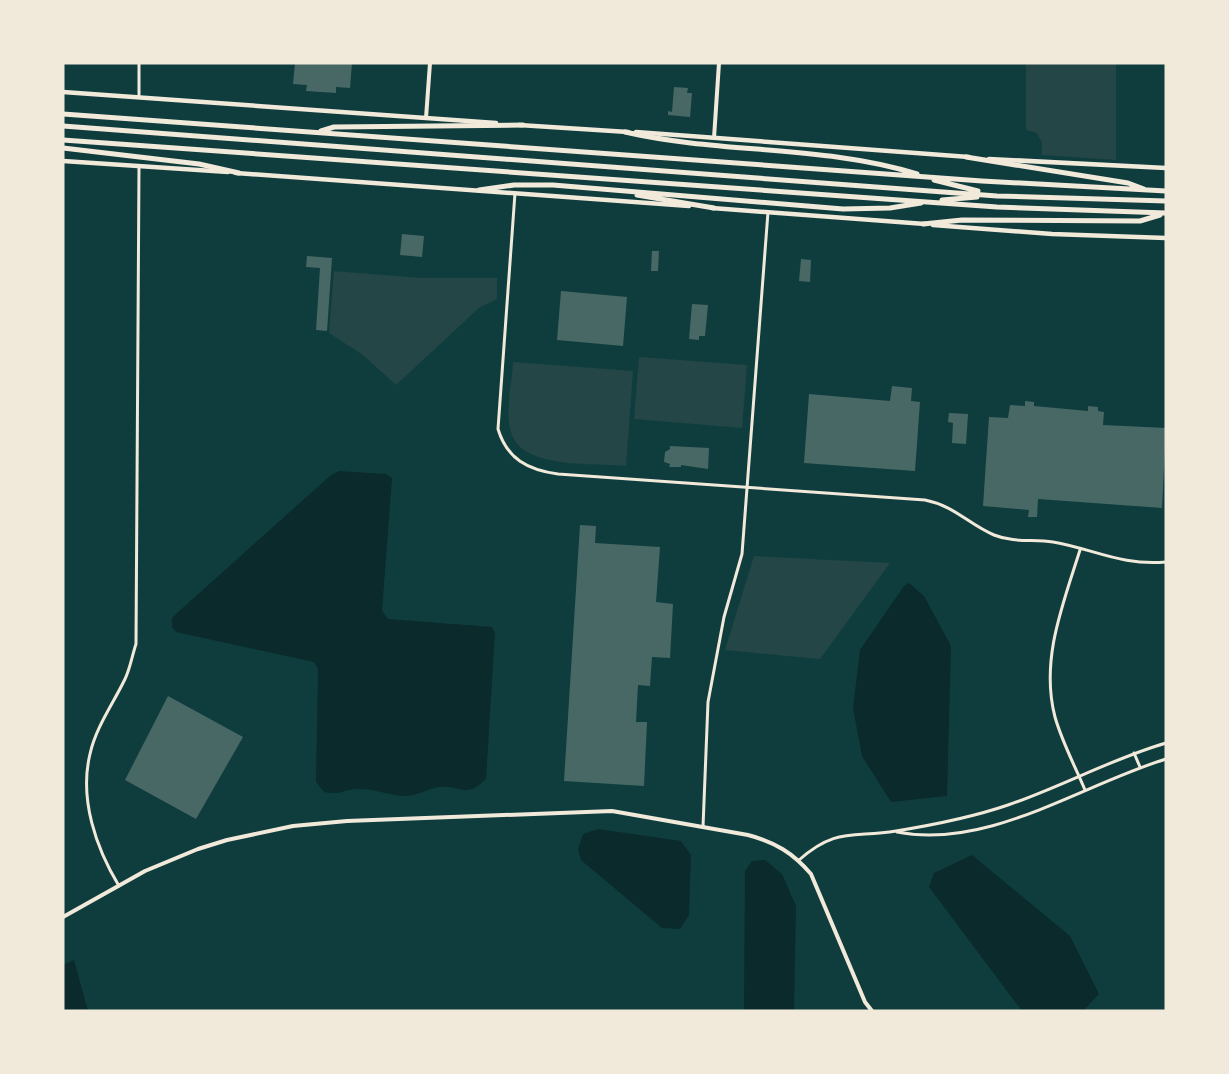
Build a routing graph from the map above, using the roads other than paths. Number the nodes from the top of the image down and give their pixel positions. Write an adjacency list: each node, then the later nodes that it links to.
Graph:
1 (139, 63): 5 (street)
2 (430, 63): 7 (street)
3 (719, 63): 12 (street)
4 (63, 92): 5 (main road)
5 (139, 98): 7 (main road)
6 (63, 114): 11 (highway)
7 (426, 118): 8 (main road)
8 (523, 125): 10 (main road); 11 (highway)
9 (63, 126): 25 (highway)
10 (626, 132): 12 (main road); 25 (highway)
11 (316, 133): 22 (highway)
12 (714, 138): 15 (main road)
13 (63, 140): 29 (highway)
14 (63, 148): 19 (highway)
15 (966, 157): 18 (main road); 22 (highway)
16 (63, 161): 17 (main road)
17 (139, 167): 19 (main road); 44 (street)
18 (1166, 168)
19 (239, 173): 21 (main road)
20 (600, 189): 21 (highway); 25 (highway); 27 (highway)
21 (479, 190): 24 (main road)
22 (1151, 191): 23 (highway)
23 (1166, 191)
24 (515, 193): 27 (main road); 32 (street)
25 (997, 196): 26 (highway)
26 (1166, 201)
27 (714, 208): 28 (main road)
28 (768, 212): 30 (main road); 32 (street)
29 (1166, 213): 30 (highway)
30 (923, 224): 31 (main road)
31 (1166, 238)
32 (749, 487): 33 (street); 41 (street)
33 (1080, 550): 34 (street); 39 (street)
34 (1166, 562)
35 (1166, 743): 36 (street)
36 (1134, 753): 38 (street); 39 (street)
37 (1166, 759): 38 (street)
38 (1140, 767): 40 (street)
39 (1079, 776): 40 (street); 42 (street)
40 (1085, 790): 42 (street)
41 (703, 827): 43 (street); 44 (street)
42 (895, 831): 43 (street)
43 (799, 860): 46 (street)
44 (119, 886): 45 (street)
45 (63, 917)
46 (872, 1011)

